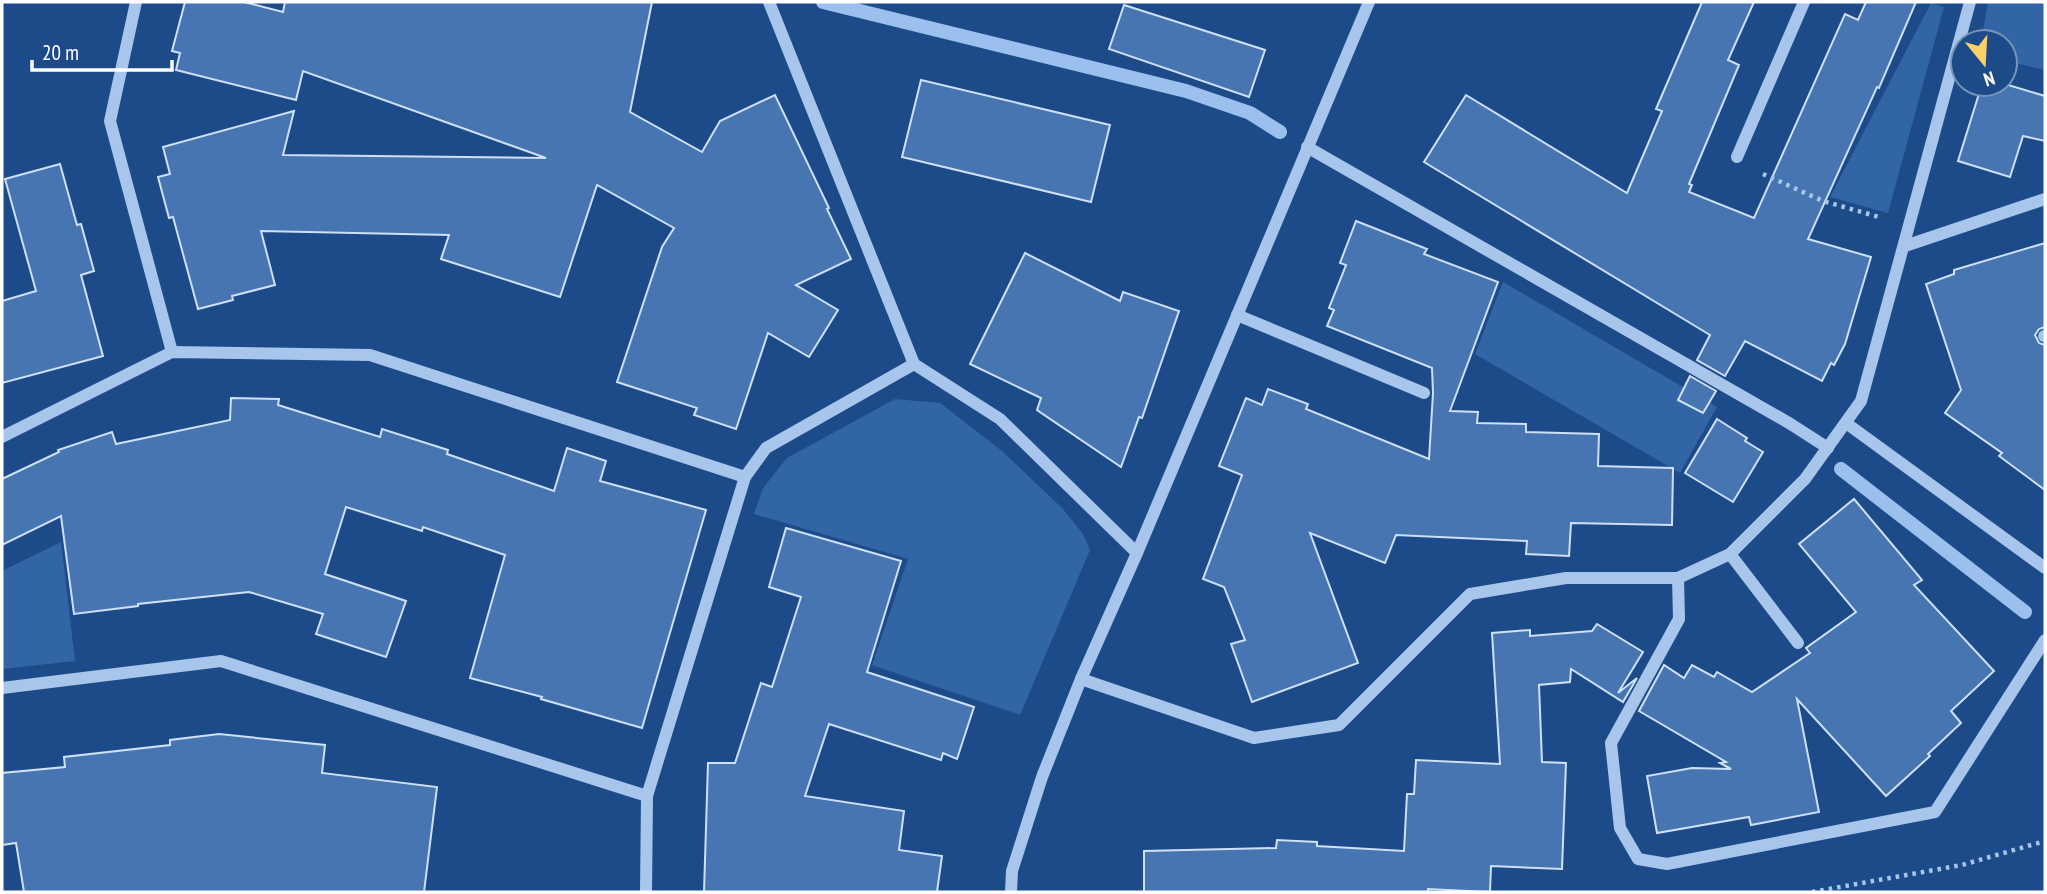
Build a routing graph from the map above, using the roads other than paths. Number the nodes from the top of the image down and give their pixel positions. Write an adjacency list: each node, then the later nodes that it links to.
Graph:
1 (136, 2): 11 (street)
2 (769, 2): 12 (street)
3 (1369, 2): 6 (street)
4 (1804, 2): 7 (street)
5 (1970, 2): 9 (street)
6 (1307, 147): 10 (street); 16 (street)
7 (1737, 157)
8 (2045, 199): 9 (street)
9 (1905, 246): 14 (street)
10 (1237, 315): 13 (street); 18 (street)
11 (172, 352): 15 (street); 17 (street)
12 (914, 364): 17 (street); 18 (street)
13 (1424, 393)
14 (1846, 424): 16 (street); 20 (street)
15 (2, 437)
16 (1828, 448): 19 (street)
17 (745, 477): 26 (street)
18 (1137, 553): 24 (street)
19 (1730, 554): 21 (street); 23 (street)
20 (2045, 568)
21 (1678, 578): 22 (street); 24 (street)
22 (2045, 640)
23 (1797, 643)
24 (1082, 679): 28 (street)
25 (2, 688): 26 (street)
26 (647, 796): 27 (street)
27 (646, 892)
28 (1011, 892)

